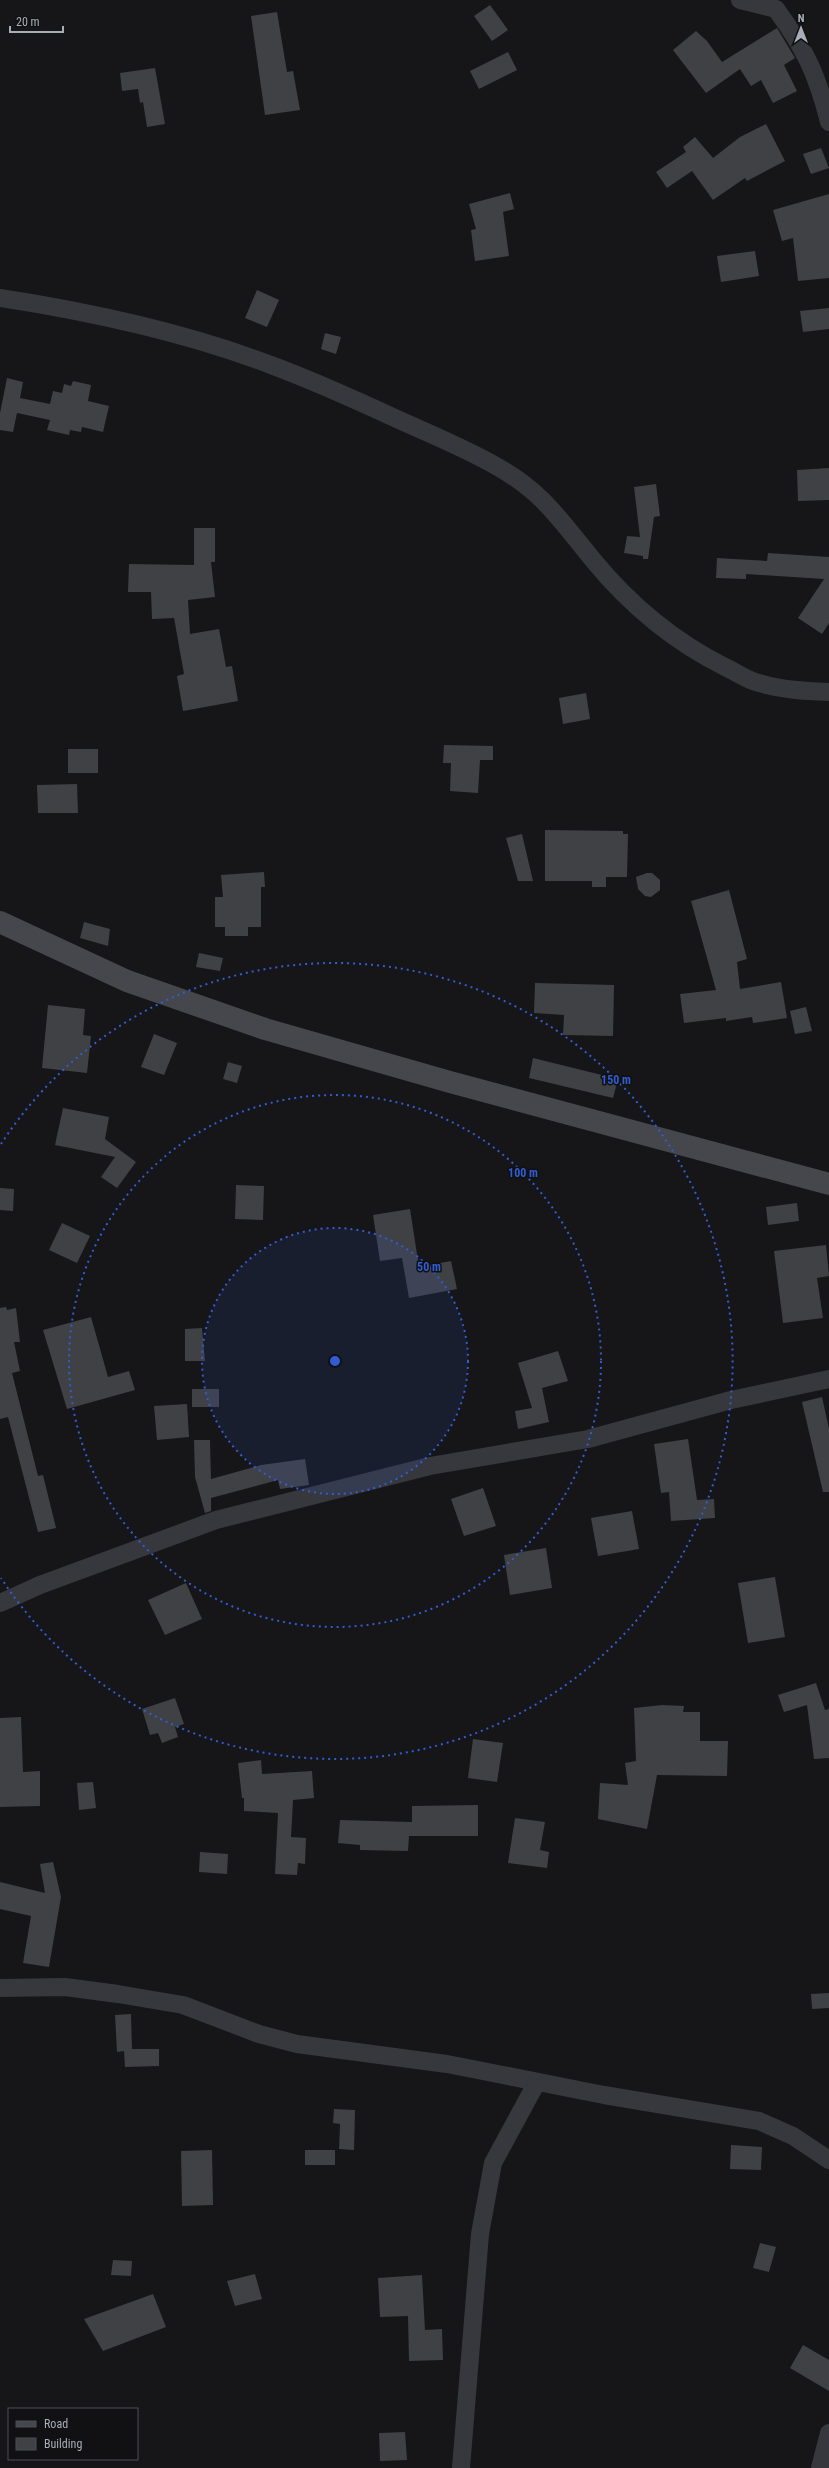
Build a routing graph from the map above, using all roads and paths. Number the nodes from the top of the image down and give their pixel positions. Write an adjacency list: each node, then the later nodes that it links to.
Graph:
1 (740, 0): 2 (street)
2 (829, 122)
3 (0, 298): 4 (street)
4 (829, 692)
5 (0, 922): 6 (main road)
6 (829, 1184)
7 (829, 1379): 8 (street)
8 (0, 1603)
9 (0, 1988): 10 (street)
10 (537, 2082): 11 (street); 13 (street)
11 (829, 2160)
12 (829, 2433): 14 (street)
13 (461, 2468)
14 (820, 2468)

